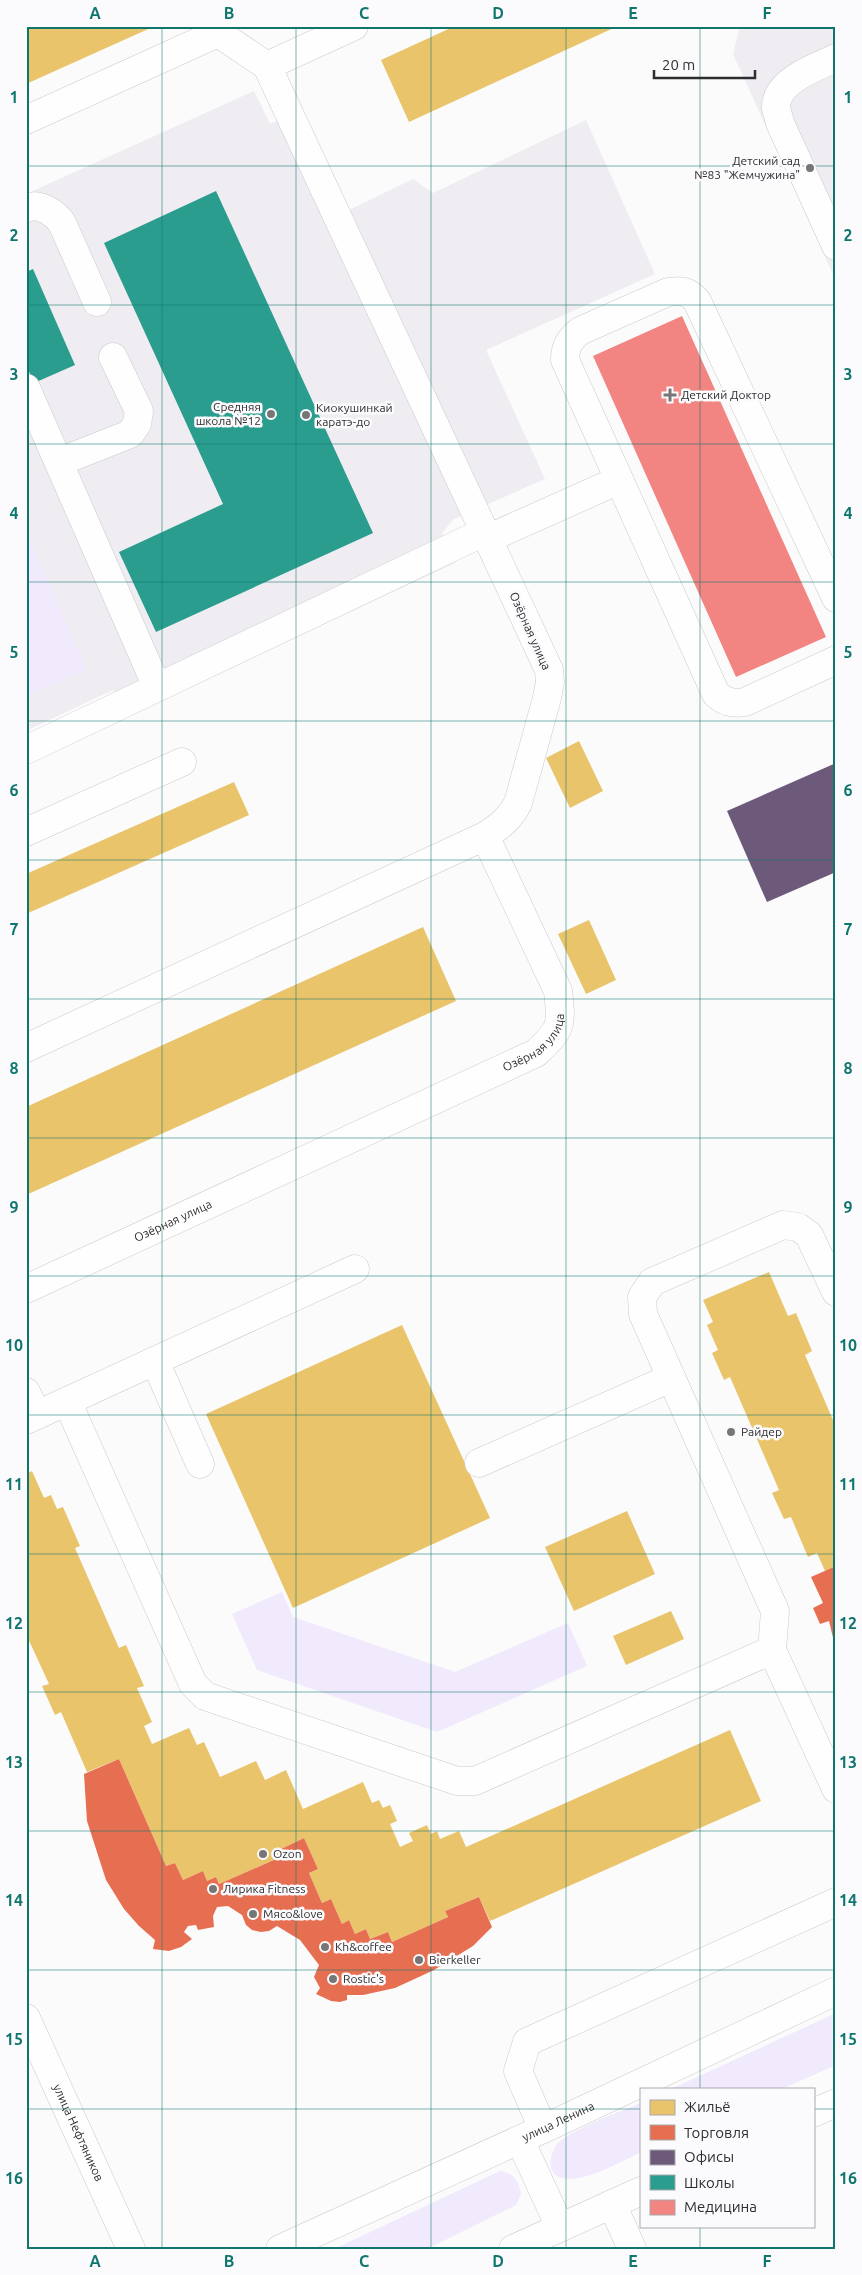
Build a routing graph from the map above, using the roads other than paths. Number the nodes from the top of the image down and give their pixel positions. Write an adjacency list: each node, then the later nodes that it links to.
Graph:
1 (354, 26): 4 (street)
2 (217, 30): 4 (street); 5 (street)
3 (836, 58): 7 (street)
4 (267, 66): 13 (street, Озёрная улица)
5 (26, 120)
6 (26, 208): 8 (street)
7 (836, 246)
8 (97, 302)
9 (113, 357): 11 (street)
10 (26, 388): 11 (street)
11 (59, 462): 16 (street)
12 (619, 480): 13 (street); 14 (street); 15 (street)
13 (485, 536): 16 (street); 20 (street, Озёрная улица)
14 (836, 598)
15 (836, 660)
16 (157, 687): 17 (street)
17 (26, 750)
18 (182, 762): 19 (street)
19 (26, 832)
20 (485, 836): 21 (street); 23 (street, Озёрная улица)
21 (26, 1048)
22 (355, 1269): 25 (street)
23 (26, 1289)
24 (836, 1292): 26 (street)
25 (155, 1361): 27 (street); 30 (street)
26 (671, 1378): 29 (street); 31 (street)
27 (67, 1401): 28 (street); 31 (street)
28 (30, 1409)
29 (479, 1463)
30 (200, 1464)
31 (772, 1650): 32 (street)
32 (836, 1789)
33 (836, 1902): 38 (street)
34 (836, 1991): 38 (street, улица Ленина)
35 (26, 2018): 42 (street, улица Нефтяников)
36 (836, 2103): 37 (street)
37 (814, 2113)
38 (531, 2134): 41 (street); 43 (street, улица Ленина)
39 (640, 2191): 40 (street)
40 (612, 2204): 41 (street); 45 (street)
41 (560, 2227): 44 (street)
42 (131, 2249)
43 (280, 2249)
44 (513, 2249)
45 (632, 2249)

